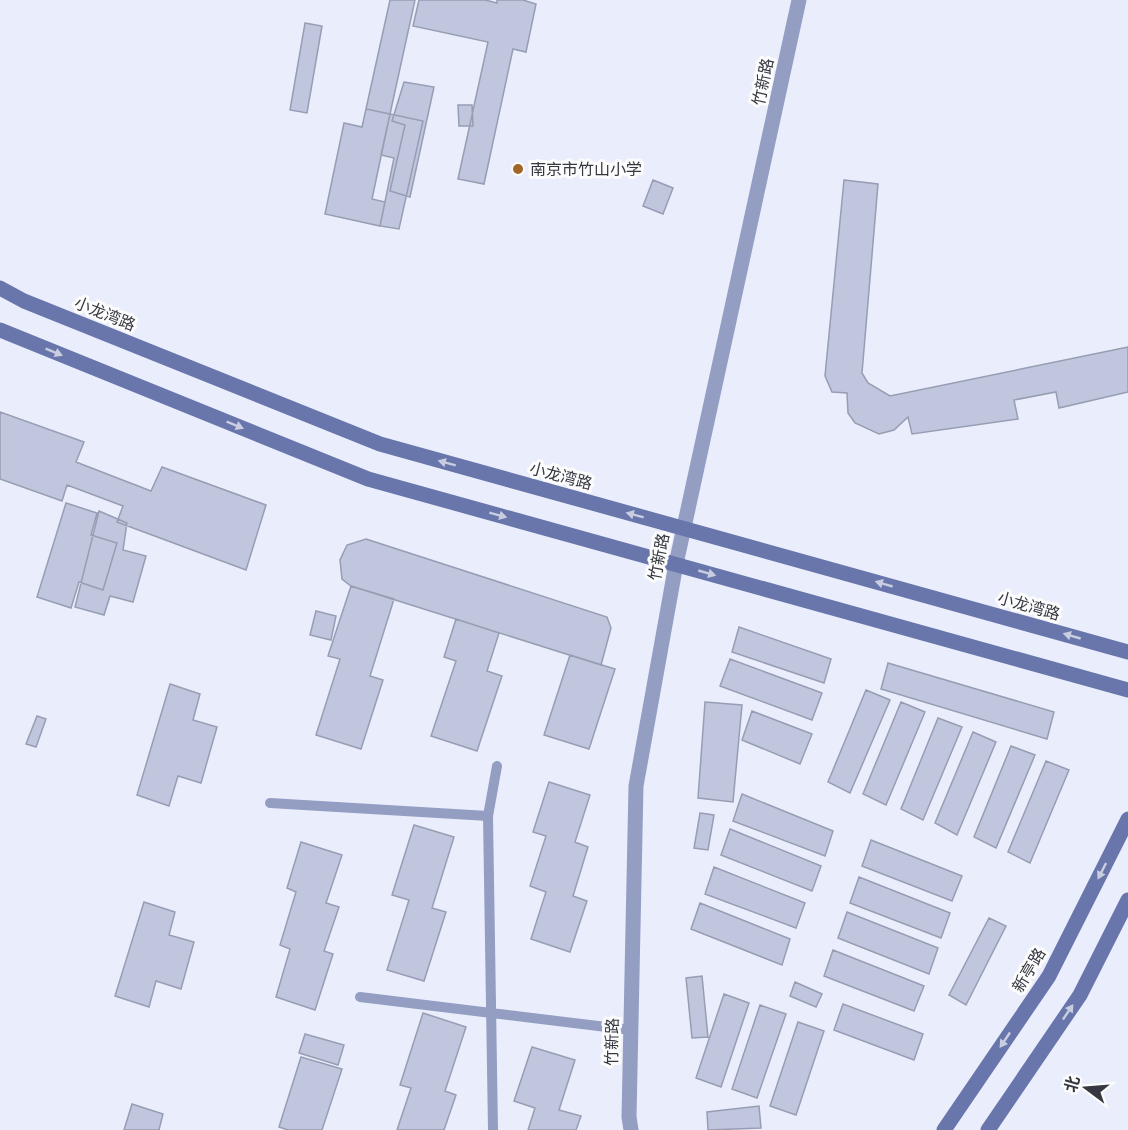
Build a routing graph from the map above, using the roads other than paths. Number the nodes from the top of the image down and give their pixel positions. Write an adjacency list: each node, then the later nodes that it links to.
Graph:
1 (799, 0): 4 (street, 竹新路)
2 (0, 288): 4 (main road, 小龙湾路, one-way to 2)
3 (0, 330): 5 (main road, one-way to 5)
4 (683, 528): 5 (street, 竹新路); 6 (main road, 小龙湾路, one-way to 4)
5 (676, 564): 7 (main road, one-way to 7); 15 (street, 竹新路)
6 (1128, 652)
7 (1128, 690)
8 (497, 766): 10 (lane)
9 (270, 803): 10 (lane)
10 (488, 816): 14 (lane)
11 (1128, 819): 18 (main road, 新亭路, one-way to 18)
12 (1128, 900): 19 (main road, one-way to 12)
13 (360, 997): 14 (lane)
14 (492, 1013): 15 (lane); 16 (lane)
15 (631, 1030): 17 (street, 竹新路)
16 (493, 1130)
17 (631, 1130)
18 (944, 1130)
19 (988, 1130)

